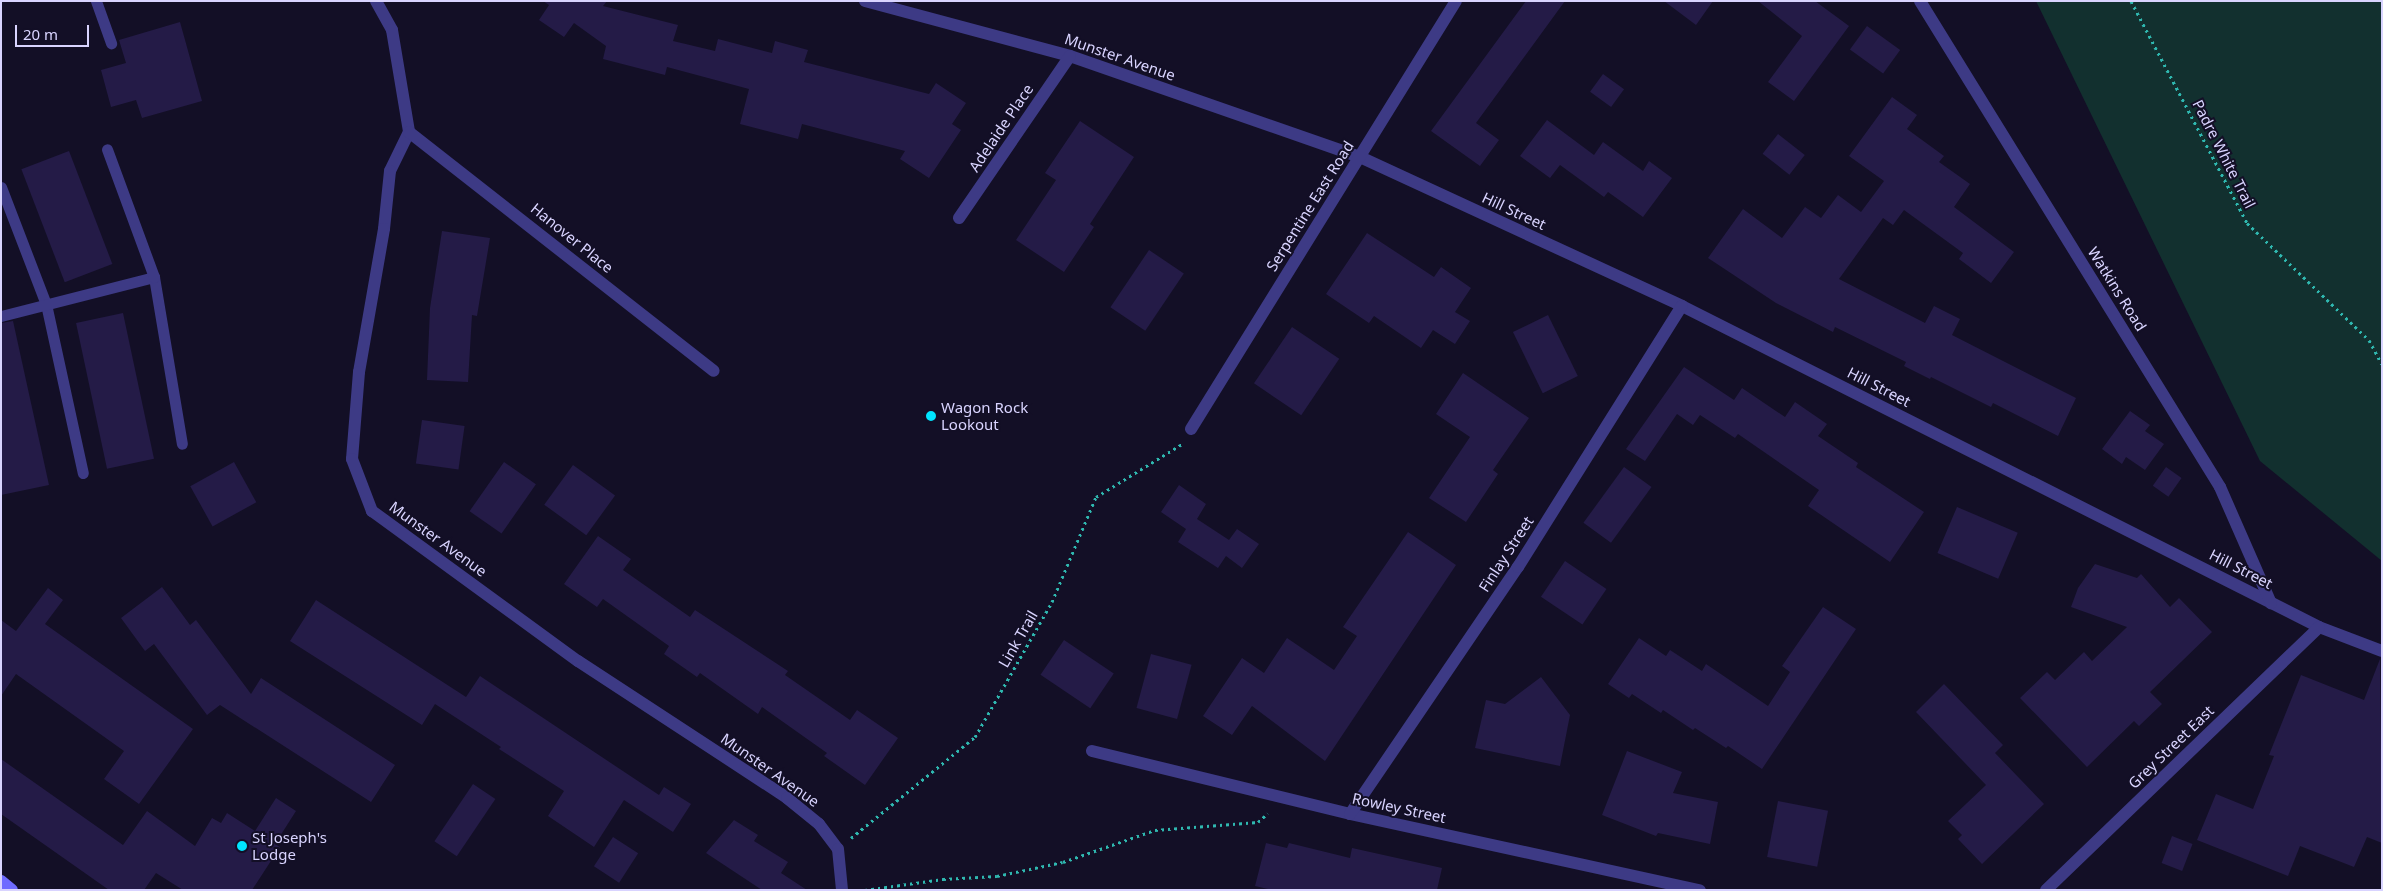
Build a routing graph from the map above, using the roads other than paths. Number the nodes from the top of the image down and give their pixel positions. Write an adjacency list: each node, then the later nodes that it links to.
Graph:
1 (96, 1): 6 (lane)
2 (376, 1): 8 (street)
3 (865, 1): 7 (street, Munster Avenue)
4 (1456, 1): 10 (street, Serpentine East Road)
5 (1920, 1): 21 (street, Watkins Road)
6 (111, 43)
7 (1070, 56): 10 (street, Munster Avenue); 12 (street, Adelaide Place)
8 (409, 132): 17 (street, Hanover Place); 28 (street, Munster Avenue)
9 (107, 149): 13 (lane)
10 (1360, 157): 15 (street, Hill Street); 18 (street, Serpentine East Road)
11 (1, 187): 14 (lane)
12 (959, 218)
13 (154, 277): 14 (lane); 19 (lane)
14 (46, 304): 16 (lane); 20 (lane)
15 (1682, 306): 21 (street, Hill Street); 25 (street, Finlay Street)
16 (1, 316)
17 (714, 371)
18 (1191, 428)
19 (182, 444)
20 (82, 473)
21 (2272, 603): 22 (street, Hill Street)
22 (2319, 627): 23 (street, Hill Street); 30 (street, Grey Street East)
23 (2382, 651)
24 (1092, 751): 25 (street, Rowley Street)
25 (1350, 814): 29 (street, Rowley Street)
26 (1, 881): 27 (main road)
27 (12, 890)
28 (842, 890)
29 (1700, 890)
30 (2046, 890)

